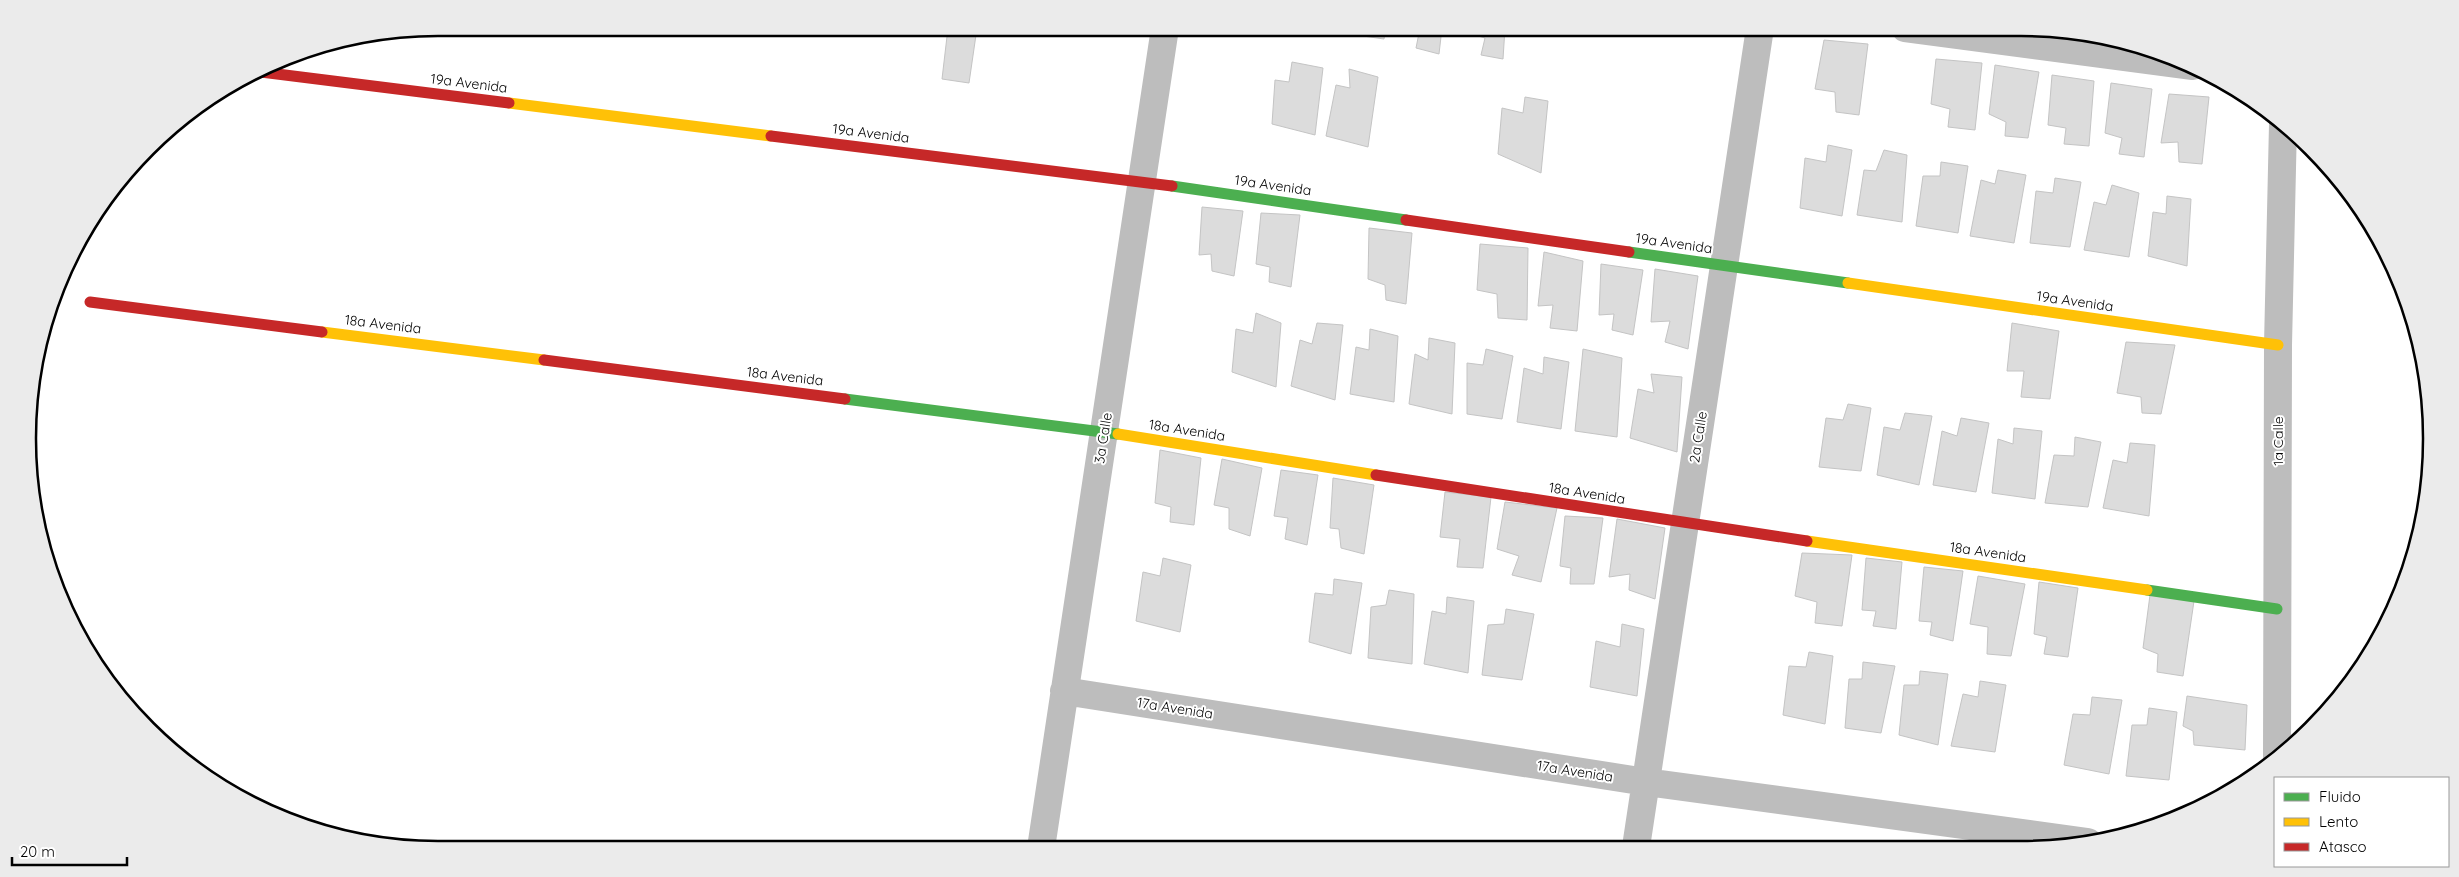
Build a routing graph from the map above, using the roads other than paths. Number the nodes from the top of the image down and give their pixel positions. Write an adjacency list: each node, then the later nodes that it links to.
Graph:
1 (1164, 36): 7 (street, 3a Calle)
2 (1759, 36): 8 (street, 2a Calle)
3 (1966, 36): 4 (street)
4 (2160, 62)
5 (271, 73): 7 (street, 19a Avenida)
6 (2283, 133): 10 (street, 1a Calle)
7 (1141, 182): 8 (street, 19a Avenida); 11 (street, 3a Calle)
8 (1724, 265): 10 (street, 19a Avenida); 12 (street, 2a Calle)
9 (90, 302): 11 (street, 18a Avenida)
10 (2278, 345): 13 (street, 1a Calle)
11 (1104, 432): 12 (street, 18a Avenida); 14 (street, 3a Calle)
12 (1685, 523): 13 (street, 18a Avenida); 16 (street, 2a Calle)
13 (2277, 608): 15 (street, 1a Calle)
14 (1064, 691): 16 (street, 17a Avenida); 18 (street, 3a Calle)
15 (2277, 748)
16 (1646, 782): 17 (street, 17a Avenida); 19 (street, 2a Calle)
17 (2061, 838)
18 (1042, 841)
19 (1637, 841)

